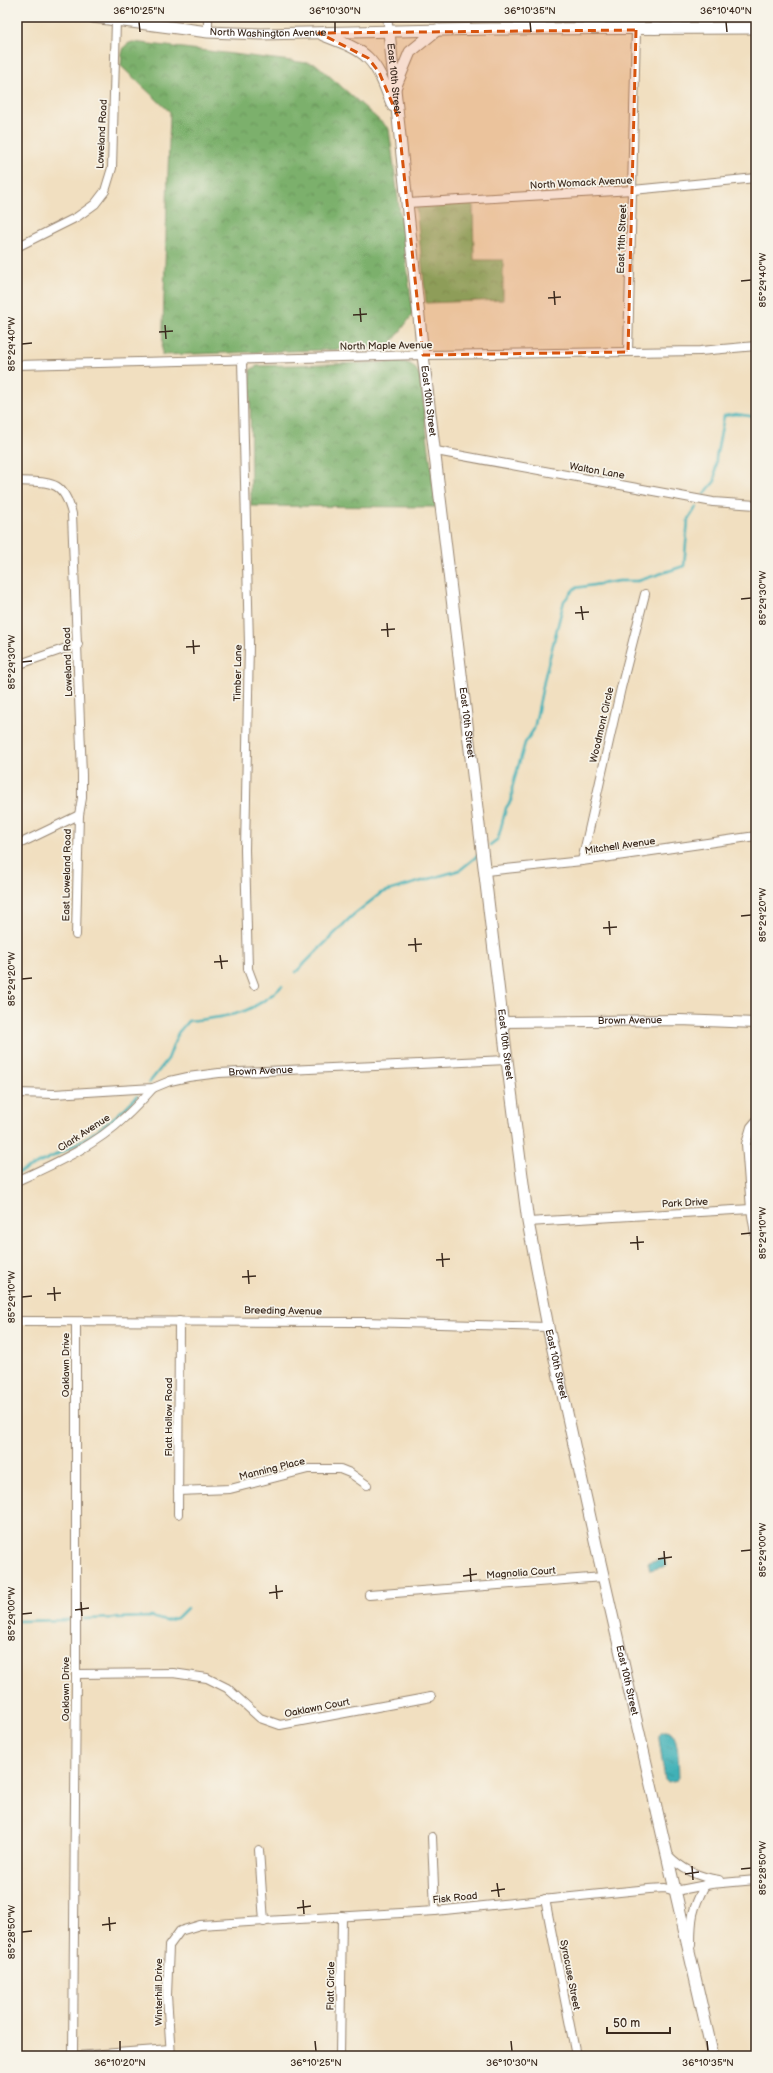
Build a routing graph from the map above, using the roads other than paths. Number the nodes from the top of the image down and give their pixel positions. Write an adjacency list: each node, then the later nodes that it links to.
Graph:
1 (93, 17): 5 (main road, North Washington Avenue)
2 (208, 17): 10 (street)
3 (387, 17): 11 (street, East 10th Street)
4 (655, 17): 9 (street)
5 (116, 20): 10 (main road, North Washington Avenue); 18 (street, Loweland Road)
6 (756, 28): 9 (main road, North Washington Avenue)
7 (437, 30): 8 (main road, North Washington Avenue); 11 (main road, North Washington Avenue); 13 (main road)
8 (636, 30): 9 (main road, North Washington Avenue); 16 (street, East 11th Street)
9 (655, 30)
10 (208, 32): 12 (main road, North Washington Avenue)
11 (389, 32): 12 (main road, North Washington Avenue); 13 (main road, East 10th Street)
12 (319, 33): 14 (main road)
13 (395, 88): 14 (main road, East 10th Street)
14 (398, 117): 17 (main road, East 10th Street)
15 (756, 178): 16 (street, North Womack Avenue)
16 (633, 190): 17 (street, North Womack Avenue); 20 (street, East 11th Street)
17 (408, 203): 21 (main road, East 10th Street)
18 (17, 247)
19 (756, 346): 20 (street, North Maple Avenue)
20 (628, 352): 21 (street, North Maple Avenue)
21 (424, 355): 22 (street, North Maple Avenue); 24 (main road, East 10th Street)
22 (242, 360): 23 (street, North Maple Avenue); 36 (street, Timber Lane)
23 (17, 365)
24 (436, 451): 26 (street, Walton Lane); 34 (main road, East 10th Street)
25 (17, 481): 28 (street, Loweland Road)
26 (756, 505)
27 (645, 594): 33 (street, Woodmont Circle)
28 (78, 644): 29 (street); 30 (street, Loweland Road)
29 (17, 665)
30 (79, 815): 32 (street); 35 (street, East Loweland Road)
31 (756, 836): 33 (street, Mitchell Avenue)
32 (17, 845)
33 (582, 862): 34 (street, Mitchell Avenue)
34 (486, 870): 37 (main road, East 10th Street)
35 (76, 935)
36 (254, 985)
37 (503, 1022): 38 (street, Brown Avenue); 39 (main road, East 10th Street)
38 (756, 1023)
39 (507, 1060): 40 (street, Brown Avenue); 45 (main road, East 10th Street)
40 (153, 1088): 41 (street, Brown Avenue); 43 (street, Clark Avenue)
41 (17, 1094)
42 (756, 1121): 44 (street)
43 (17, 1181)
44 (751, 1210): 45 (street, Park Drive); 46 (street)
45 (528, 1222): 50 (main road, East 10th Street)
46 (756, 1240)
47 (17, 1321): 49 (street, Breeding Avenue)
48 (179, 1321): 49 (street, Breeding Avenue); 50 (street, Breeding Avenue); 52 (street, Flatt Hollow Road)
49 (76, 1322): 56 (street, Oaklawn Drive)
50 (548, 1327): 54 (main road, East 10th Street)
51 (367, 1485): 52 (street, Manning Place)
52 (178, 1490): 53 (street, Flatt Hollow Road)
53 (178, 1514)
54 (603, 1577): 55 (street, Magnolia Court); 60 (main road, East 10th Street)
55 (369, 1595)
56 (76, 1674): 57 (street, Oaklawn Court); 72 (street, Oaklawn Drive)
57 (431, 1697)
58 (432, 1837): 66 (street)
59 (259, 1850): 68 (street)
60 (666, 1853): 62 (street); 64 (main road, East 10th Street)
61 (756, 1880): 62 (street, Fisk Road)
62 (731, 1882): 63 (street, Fisk Road)
63 (705, 1885): 64 (street, Fisk Road); 70 (street)
64 (675, 1891): 65 (street, Fisk Road); 70 (main road, East 10th Street)
65 (545, 1899): 66 (street, Fisk Road); 75 (street, Syracuse Street)
66 (435, 1911): 67 (street, Fisk Road)
67 (342, 1916): 68 (street, Fisk Road); 74 (street, Flatt Circle)
68 (264, 1922): 69 (street, Fisk Road)
69 (180, 1931): 71 (street, Winterhill Drive)
70 (691, 1962): 76 (main road, East 10th Street)
71 (171, 2052): 73 (street)
72 (73, 2056)
73 (76, 2056)
74 (340, 2056)
75 (576, 2056)
76 (713, 2056)

